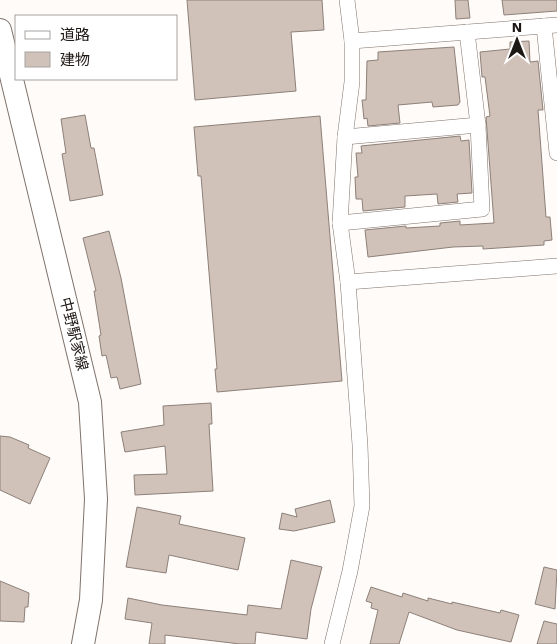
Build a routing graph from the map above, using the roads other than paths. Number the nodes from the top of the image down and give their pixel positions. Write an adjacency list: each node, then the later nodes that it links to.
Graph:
1 (347, 0): 5 (street)
2 (551, 26): 4 (street); 9 (street)
3 (0, 30): 6 (main road, 中野駅家線)
4 (467, 32): 5 (street); 7 (street)
5 (352, 41): 8 (street)
6 (6, 82): 13 (main road, 中野駅家線)
7 (478, 125): 8 (street); 10 (street)
8 (345, 137): 10 (street)
9 (557, 153)
10 (340, 223): 12 (street)
11 (557, 266): 12 (street)
12 (348, 282): 14 (street)
13 (83, 644)
14 (332, 644)

